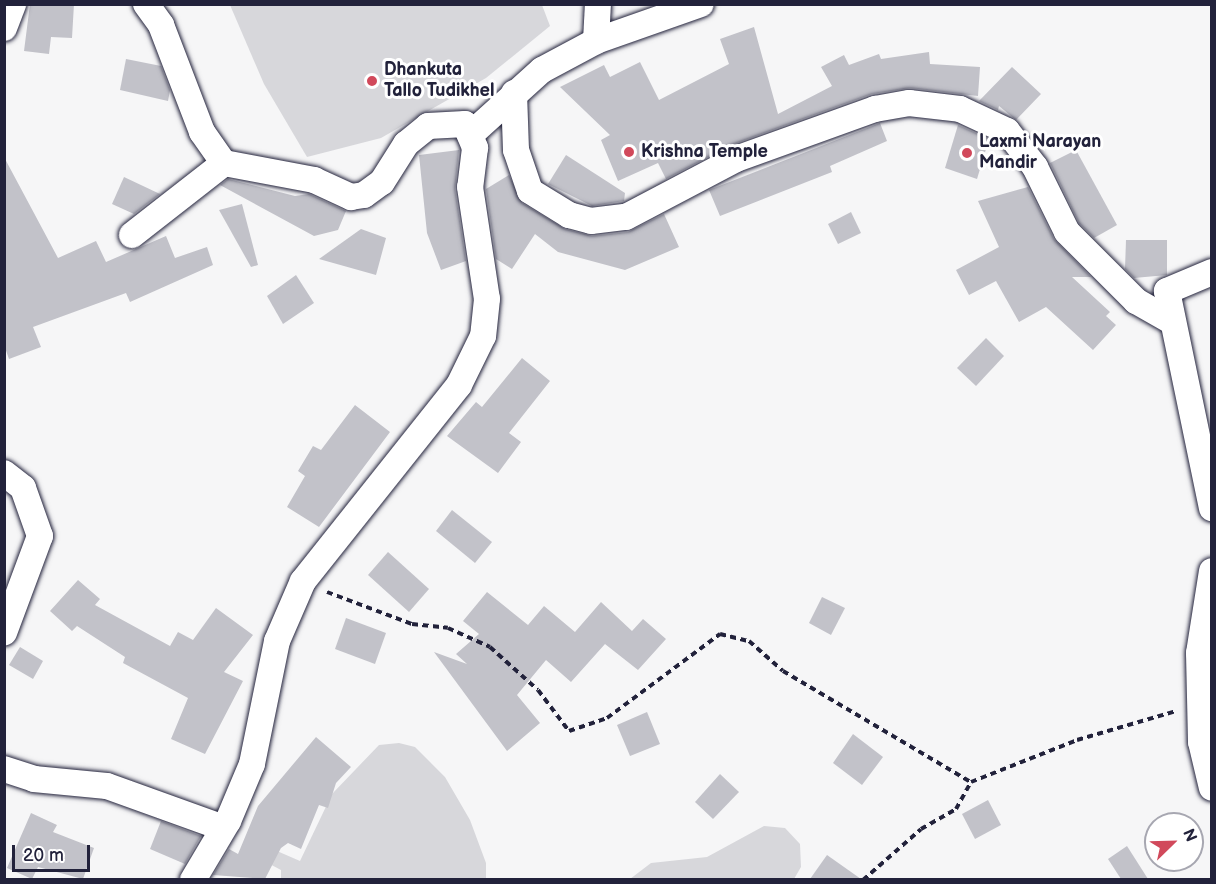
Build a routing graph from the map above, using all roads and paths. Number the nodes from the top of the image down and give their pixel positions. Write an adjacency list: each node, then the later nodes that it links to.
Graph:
1 (13, 4): 5 (street)
2 (146, 4): 9 (street)
3 (598, 4): 6 (street)
4 (701, 4): 6 (street)
5 (4, 28)
6 (596, 41): 7 (street)
7 (514, 93): 8 (street); 12 (street)
8 (472, 142): 9 (street); 16 (street)
9 (224, 163): 10 (street)
10 (132, 235)
11 (1212, 272): 12 (street)
12 (1170, 321): 14 (street)
13 (4, 473): 17 (street)
14 (1212, 508)
15 (1212, 571): 18 (street)
16 (303, 580): 20 (path); 22 (street)
17 (4, 633)
18 (1200, 705): 20 (path); 21 (street)
19 (4, 769): 22 (street)
20 (971, 782): 24 (path)
21 (1212, 788)
22 (221, 827): 23 (street)
23 (194, 879)
24 (863, 879)

